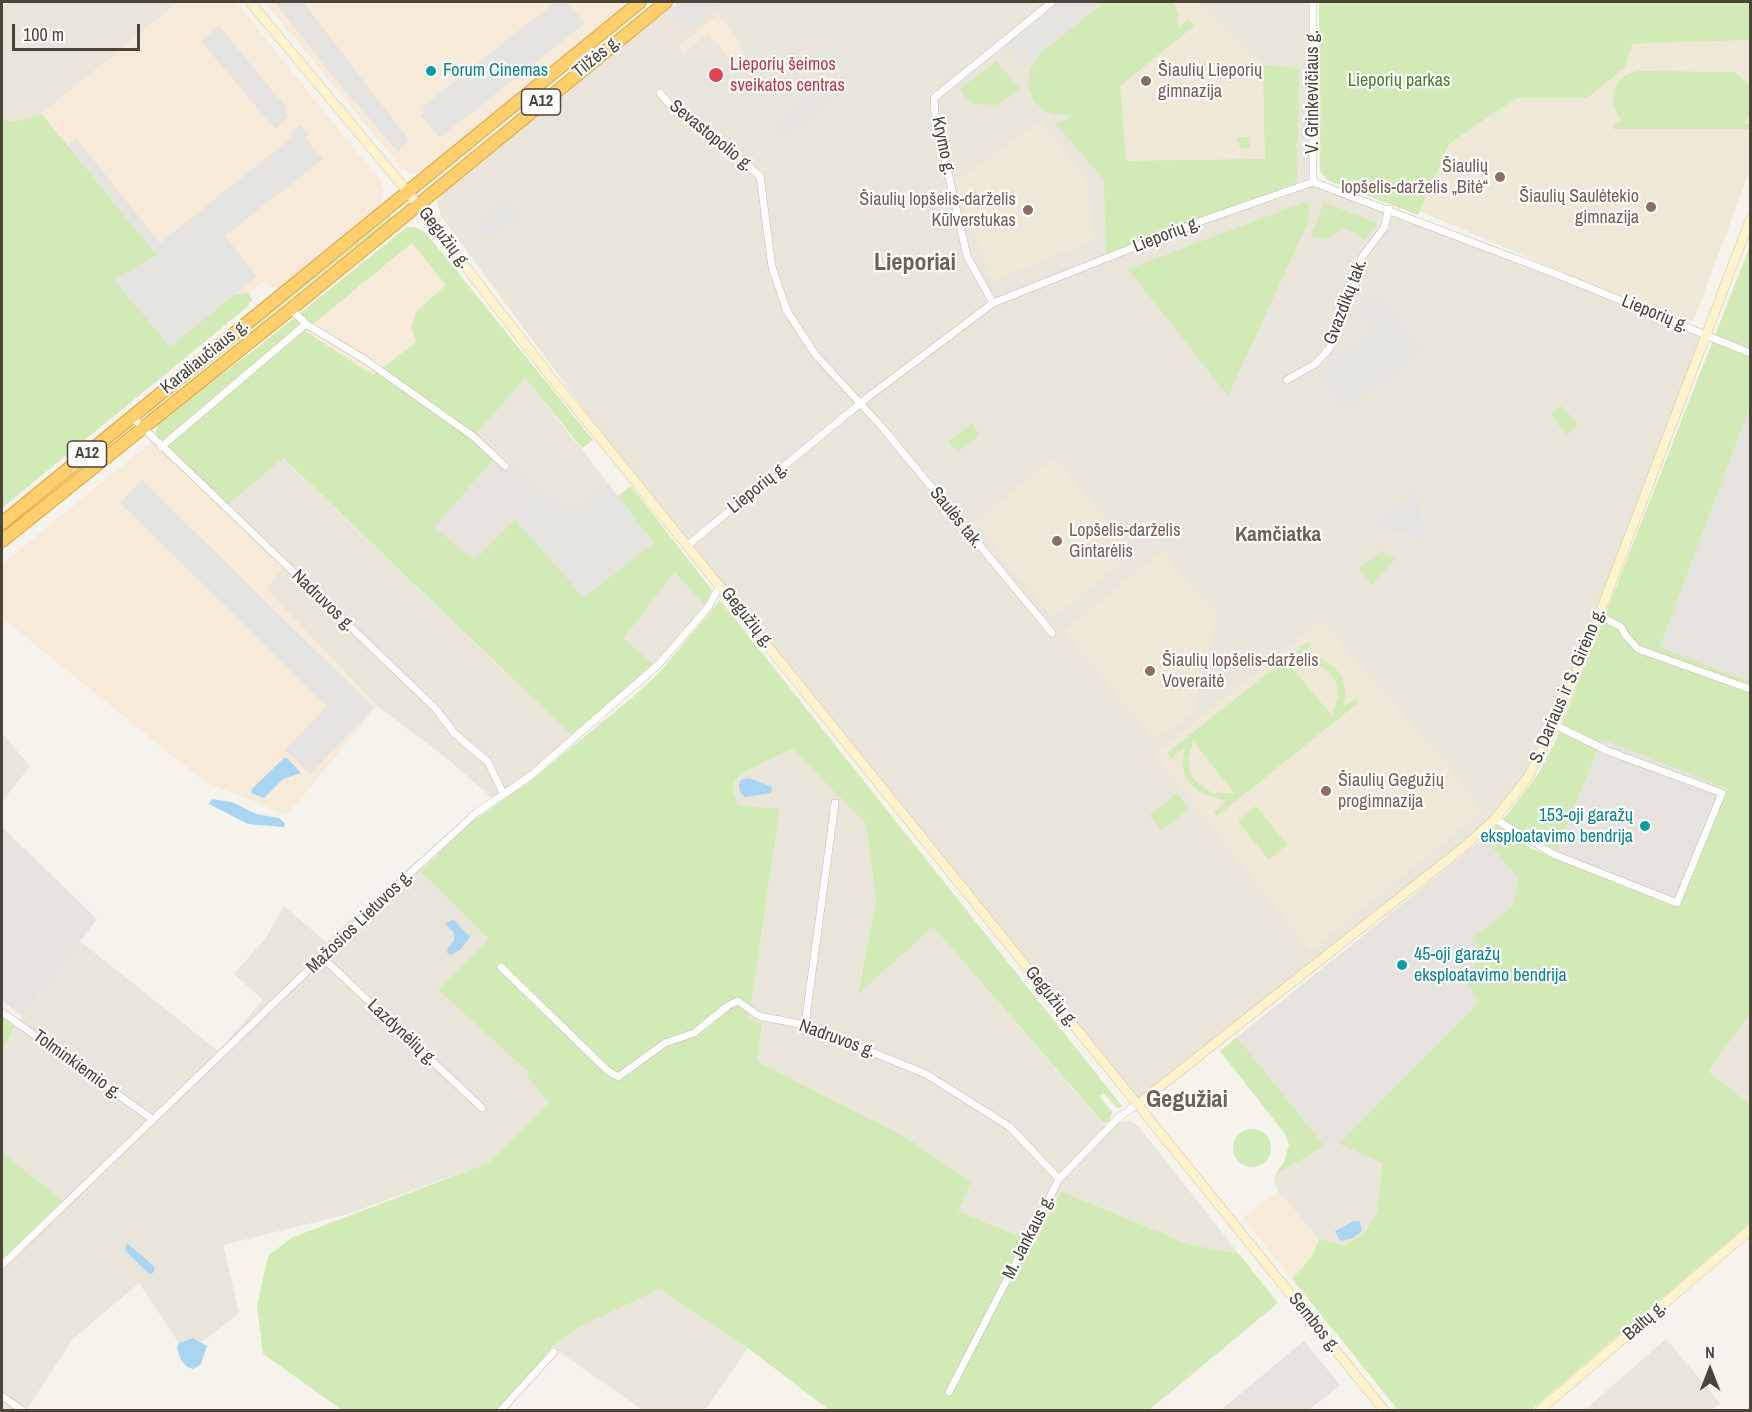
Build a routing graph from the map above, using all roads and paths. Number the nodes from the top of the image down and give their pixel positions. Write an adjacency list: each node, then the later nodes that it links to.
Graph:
1 (249, 2): 8 (main road, Gegužių g.)
2 (640, 2): 8 (highway, Tilžės g. / A12)
3 (666, 2): 9 (highway, Tilžės g. / A12)
4 (1052, 2): 12 (street, Krymo g.)
5 (1313, 2): 7 (street, V. Grinkevičiaus g.)
6 (660, 93): 18 (street, Sevastopolio g.)
7 (1313, 182): 10 (street, Lieporių g.); 12 (street, Lieporių g.)
8 (407, 191): 9 (main road, Gegužių g.); 19 (highway, Karaliaučiaus g. / A12)
9 (418, 205): 13 (highway, Karaliaučiaus g. / A12); 25 (main road, Gegužių g.)
10 (1389, 209): 15 (street, Lieporių g.); 17 (street, Gvazdikų tak.)
11 (1750, 220): 15 (main road, S. Dariaus ir S. Girėno g.)
12 (993, 303): 18 (street, Lieporių g.)
13 (291, 309): 14 (street); 20 (highway, Karaliaučiaus g. / A12)
14 (306, 324): 21 (street); 22 (street)
15 (1706, 334): 16 (street, Lieporių g.); 27 (main road, S. Dariaus ir S. Girėno g.)
16 (1750, 354)
17 (1287, 380)
18 (860, 404): 25 (street, Lieporių g.); 28 (street, Saulės tak.)
19 (132, 417): 20 (street, Nadruvos g.); 23 (highway, Karaliaučiaus g. / A12)
20 (142, 428): 21 (street, Nadruvos g.); 24 (highway, Karaliaučiaus g. / A12)
21 (161, 447): 31 (street, Nadruvos g.)
22 (505, 466)
23 (2, 523)
24 (2, 542)
25 (688, 545): 26 (main road, Gegužių g.)
26 (720, 585): 31 (street, Mažosios Lietuvos g.); 38 (main road, Gegužių g.)
27 (1599, 615): 29 (street); 30 (main road, S. Dariaus ir S. Girėno g.)
28 (1052, 633)
29 (1750, 689)
30 (1555, 725): 33 (main road, S. Dariaus ir S. Girėno g.); 33 (street)
31 (503, 793): 34 (street, Mažosios Lietuvos g.)
32 (835, 803): 37 (street)
33 (1495, 819): 38 (main road, S. Dariaus ir S. Girėno g.)
34 (323, 958): 39 (street, Lazdynėlių g.); 40 (street, Mažosios Lietuvos g.)
35 (501, 967): 37 (street, Nadruvos g.)
36 (2, 1012): 40 (street, Tolminkiemio g.)
37 (805, 1024): 41 (street, Nadruvos g.)
38 (1138, 1104): 41 (street, M. Jankaus g.); 43 (main road, Gegužių g.)
39 (482, 1108)
40 (152, 1119): 44 (street, Mažosios Lietuvos g.)
41 (1059, 1179): 46 (street, M. Jankaus g.)
42 (1750, 1230): 51 (main road, Baltų g.)
43 (1243, 1235): 50 (main road, Sembos g.)
44 (2, 1266)
45 (554, 1352): 49 (street)
46 (950, 1392)
47 (2, 1396): 48 (street)
48 (22, 1410)
49 (501, 1410)
50 (1384, 1410)
51 (1540, 1410)

